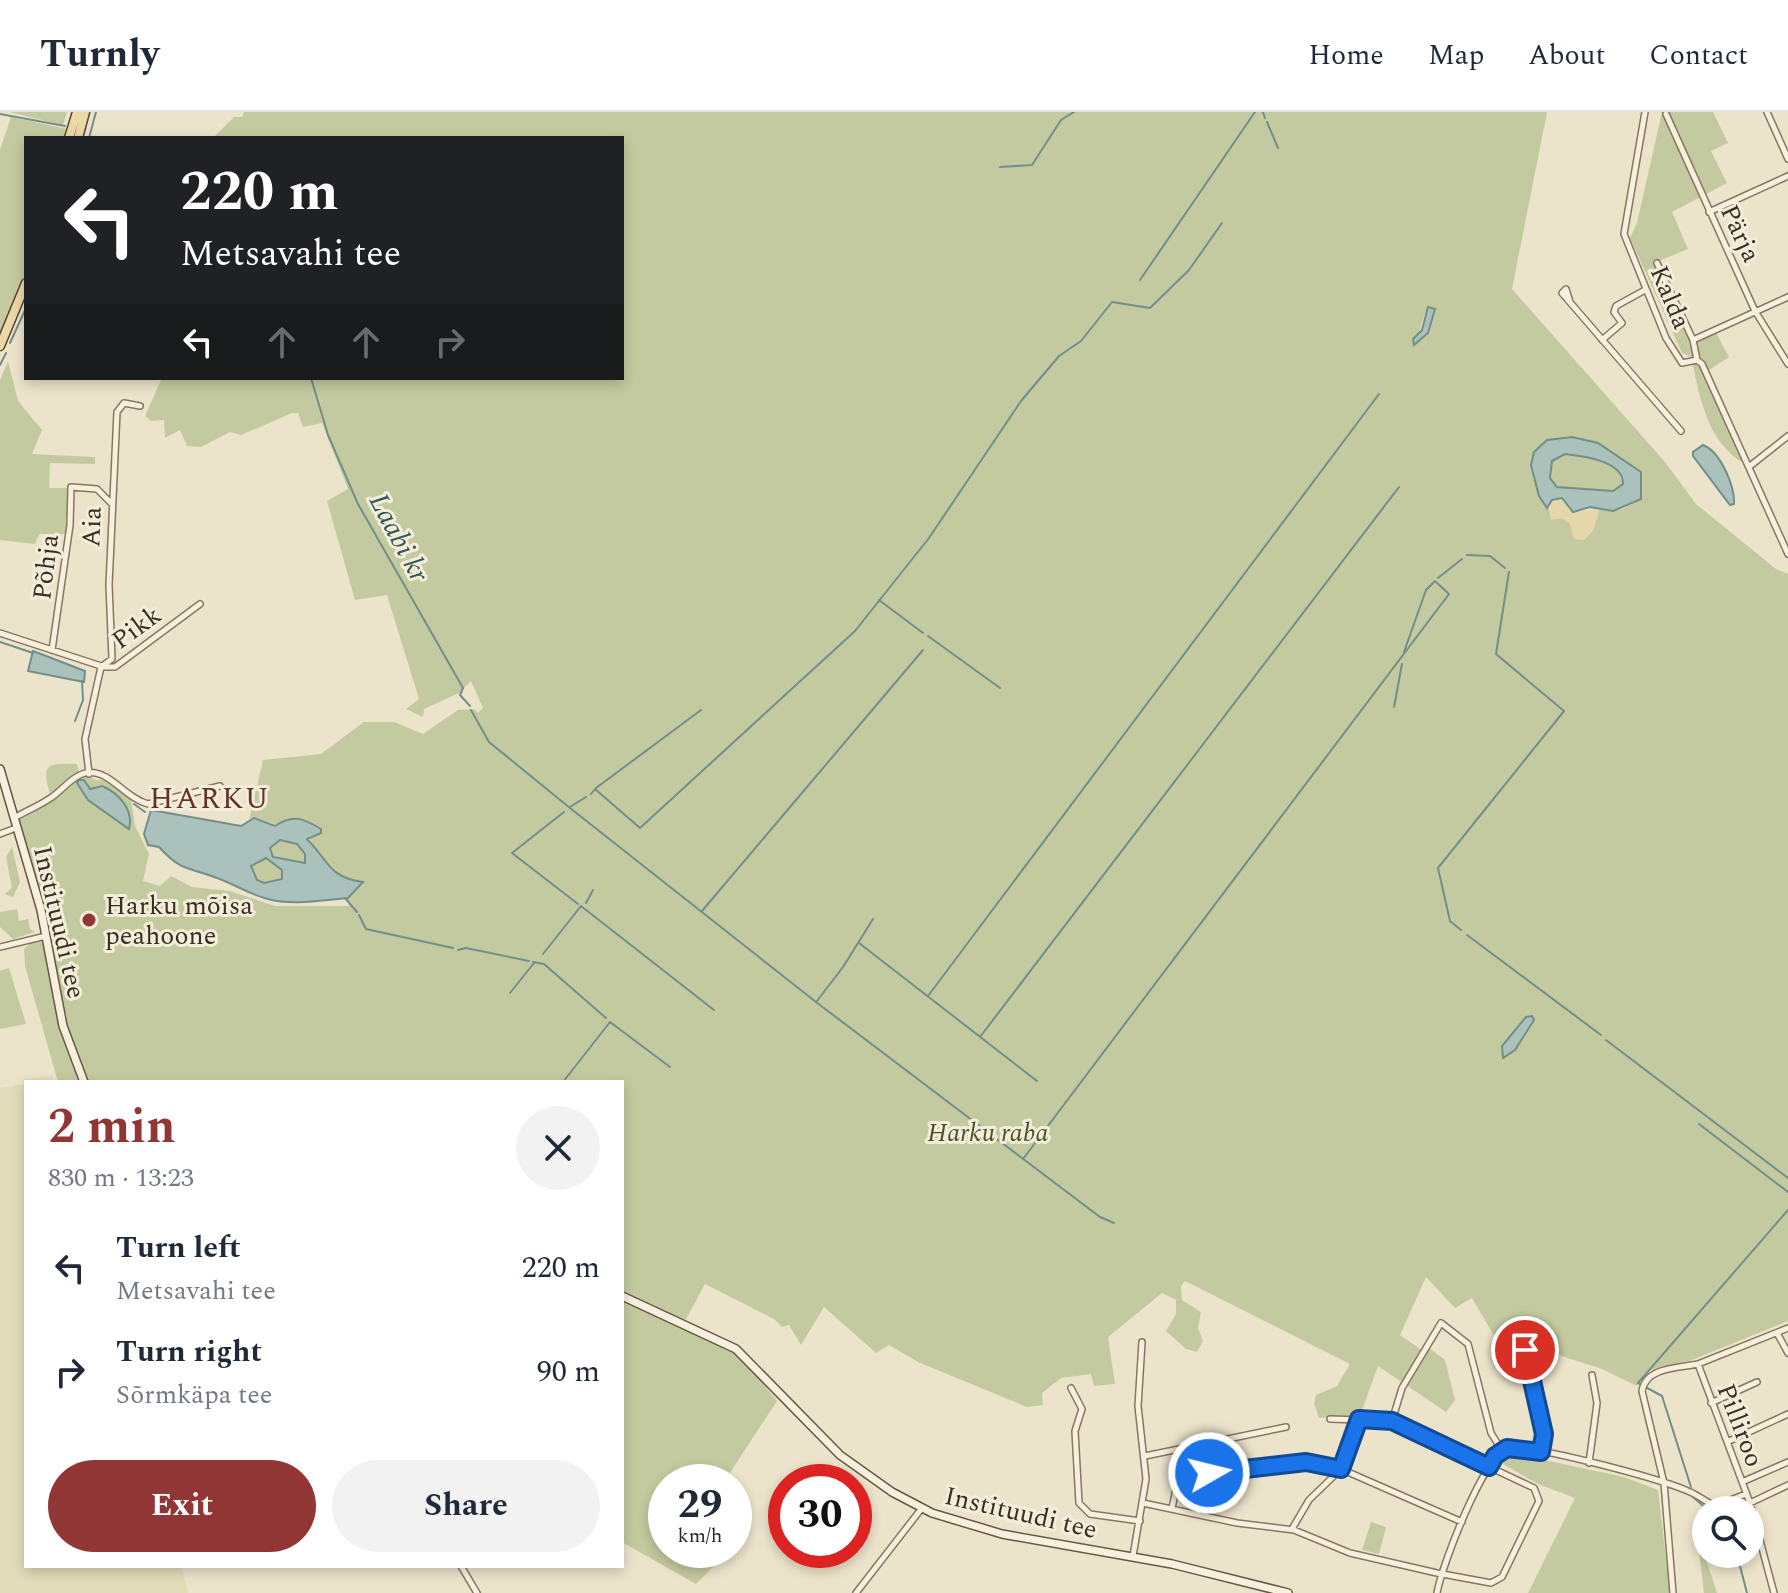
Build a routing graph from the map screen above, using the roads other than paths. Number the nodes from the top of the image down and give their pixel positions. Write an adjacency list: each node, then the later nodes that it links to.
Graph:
1 (77, 112): 6 (main road)
2 (85, 112): 7 (main road)
3 (1645, 112): 13 (street, Kalda)
4 (1767, 112): 8 (street)
5 (1666, 114): 10 (street, Pärja)
6 (70, 136)
7 (79, 136)
8 (1788, 159)
9 (1788, 176): 10 (street)
10 (1709, 212): 16 (street, Pärja)
11 (1657, 263): 18 (street)
12 (24, 288): 19 (main road)
13 (1645, 290): 17 (street); 20 (street, Kalda)
14 (1788, 297): 16 (street)
15 (1570, 302): 17 (street)
16 (1755, 311): 18 (street); 21 (street, Pärja)
17 (1602, 340): 23 (street)
18 (1693, 340): 20 (street)
19 (0, 346)
20 (1697, 360): 25 (street, Kalda)
21 (1788, 364)
22 (140, 406): 26 (street, Aia)
23 (1681, 431)
24 (1788, 436): 25 (street)
25 (1750, 466): 27 (street, Kalda)
26 (112, 504): 30 (street, Põhja); 31 (street, Aia)
27 (1788, 554)
28 (200, 604): 31 (street, Pikk)
29 (0, 633): 30 (street, Pikk)
30 (52, 650): 31 (street, Pikk)
31 (101, 667): 33 (street, Aia)
32 (0, 769): 35 (street, Instituudi tee)
33 (89, 774): 34 (street); 35 (street)
34 (220, 786)
35 (14, 818): 36 (street, Instituudi tee)
36 (16, 828): 37 (street); 38 (street, Instituudi tee)
37 (0, 834)
38 (46, 936): 39 (street); 40 (street, Instituudi tee)
39 (0, 947)
40 (83, 1080)
41 (624, 1297): 71 (street, Instituudi tee)
42 (1788, 1328): 43 (street, Pilliroo)
43 (1777, 1333): 46 (street); 47 (street, Pilliroo)
44 (1142, 1342): 60 (street)
45 (1525, 1350): 59 (street)
46 (1788, 1353)
47 (1698, 1364): 51 (street, Pilliroo); 66 (street)
48 (1592, 1375): 62 (street)
49 (1757, 1382): 51 (street)
50 (1071, 1388): 73 (street)
51 (1711, 1403): 57 (street, Pilliroo)
52 (1788, 1414): 57 (street)
53 (1330, 1419): 54 (street)
54 (1359, 1419): 55 (street); 64 (street)
55 (1392, 1421): 58 (street); 63 (street)
56 (1286, 1427): 60 (street)
57 (1727, 1442): 65 (street, Pilliroo)
58 (1501, 1449): 59 (street); 63 (street)
59 (1541, 1452): 62 (street)
60 (1145, 1456): 70 (street)
61 (1788, 1462): 65 (street)
62 (1589, 1463): 66 (street)
63 (1489, 1467): 74 (street); 79 (street)
64 (1341, 1469): 72 (street); 74 (street); 75 (street)
65 (1742, 1482): 68 (street, Pilliroo)
66 (1664, 1483): 68 (street); 85 (street)
67 (1788, 1485): 69 (street)
68 (1746, 1494)
69 (1764, 1496)
70 (1143, 1503): 72 (street); 73 (street)
71 (922, 1508): 76 (street, Instituudi tee); 82 (street)
72 (1172, 1508): 75 (street)
73 (1140, 1521): 76 (street)
74 (1462, 1522): 79 (street)
75 (1292, 1529): 79 (street)
76 (1133, 1556): 80 (street, Instituudi tee)
77 (1764, 1556): 86 (street, Pilliroo)
78 (462, 1568): 81 (street)
79 (1440, 1573): 84 (street)
80 (1272, 1591): 83 (street, Instituudi tee)
81 (477, 1593)
82 (856, 1593)
83 (1288, 1593)
84 (1437, 1593)
85 (1673, 1593)
86 (1774, 1593)

